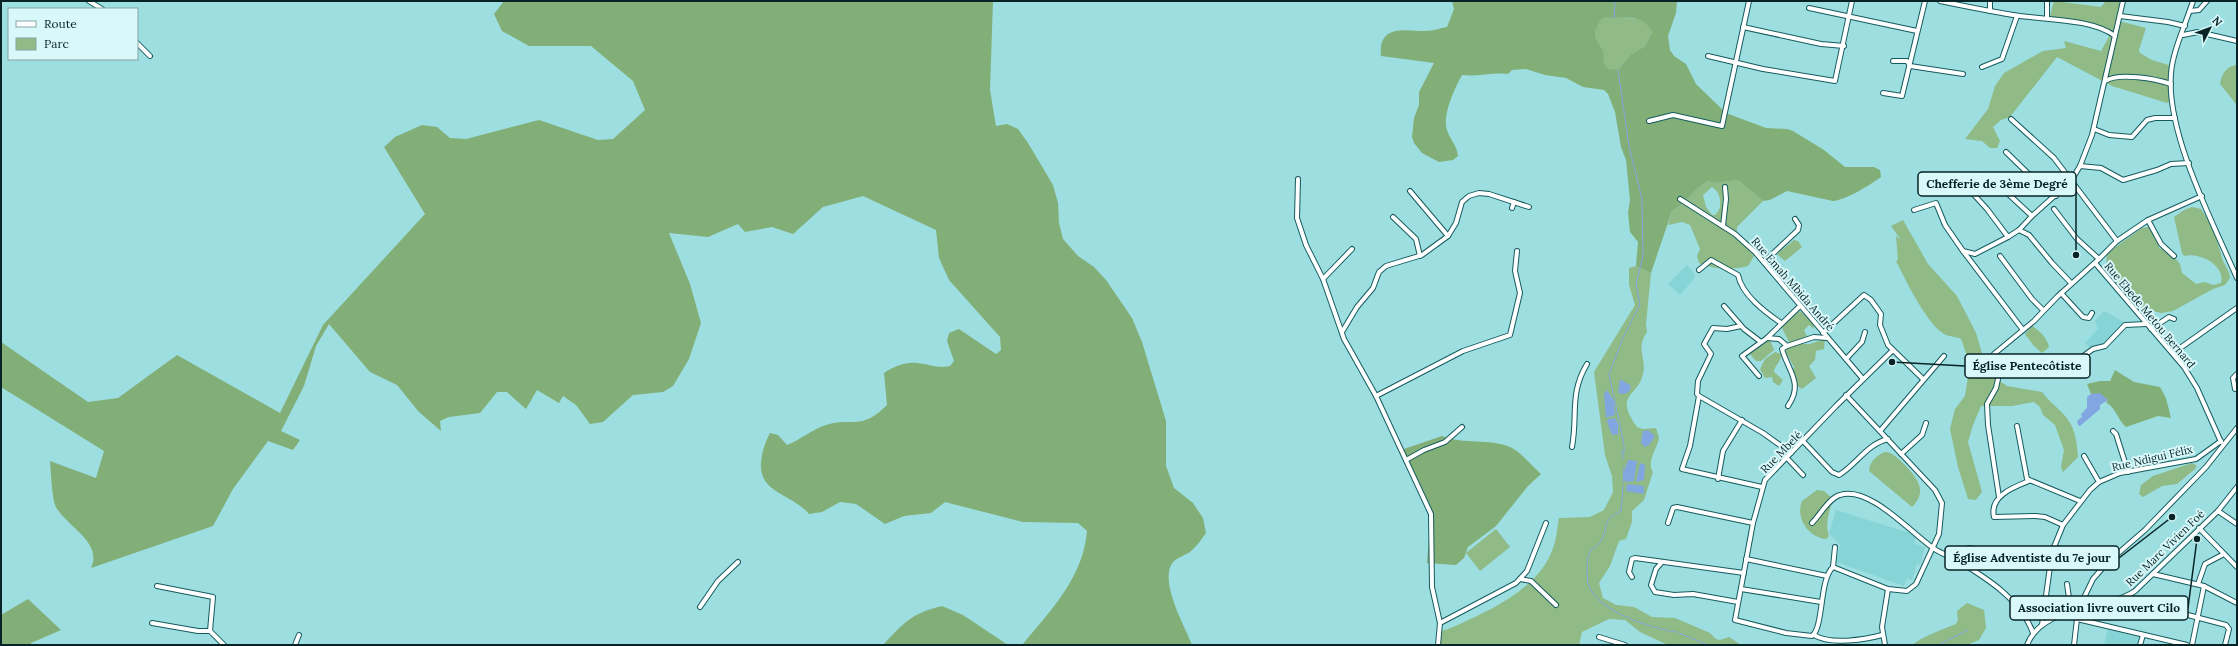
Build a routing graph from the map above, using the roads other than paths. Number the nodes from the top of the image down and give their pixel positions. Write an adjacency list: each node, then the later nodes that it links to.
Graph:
1 (89, 1): 12 (street)
2 (1749, 1): 21 (street)
3 (1852, 1): 16 (street)
4 (1925, 1): 22 (street)
5 (1940, 1): 11 (street)
6 (1990, 1): 14 (street)
7 (2047, 1): 19 (street)
8 (2123, 1): 18 (street)
9 (2193, 1): 15 (street)
10 (2207, 1): 15 (street)
11 (1957, 3): 14 (street)
12 (100, 8)
13 (1809, 8): 16 (street)
14 (1990, 11): 17 (street)
15 (2190, 11): 20 (street)
16 (1848, 16): 22 (street); 27 (street)
17 (2017, 16): 19 (street); 33 (street)
18 (2120, 16): 20 (street); 24 (street)
19 (2047, 18): 24 (street)
20 (2185, 26): 23 (street)
21 (1743, 27): 27 (street); 31 (street)
22 (1917, 31): 32 (street)
23 (2183, 35): 25 (street); 36 (street)
24 (2115, 36): 35 (street)
25 (2237, 41)
26 (138, 44): 28 (street)
27 (1844, 46): 31 (street)
28 (150, 56)
29 (1708, 56): 31 (street)
30 (1893, 61): 32 (street)
31 (1734, 62): 40 (street)
32 (1910, 66): 34 (street); 37 (street)
33 (1982, 67)
34 (1963, 74)
35 (2105, 81): 36 (street); 41 (street)
36 (2171, 84): 38 (street)
37 (1883, 93)
38 (2175, 118): 41 (street); 43 (street)
39 (2011, 119): 47 (street)
40 (1649, 121)
41 (2094, 129): 44 (street)
42 (2006, 152): 51 (street)
43 (2189, 163): 44 (street); 52 (street)
44 (2080, 166): 47 (street)
45 (1982, 175): 59 (street)
46 (1298, 179): 79 (street)
47 (2072, 180): 51 (street); 67 (street)
48 (1966, 186): 66 (street)
49 (1725, 187): 63 (street)
50 (1410, 191): 65 (street)
51 (2056, 196): 59 (street)
52 (2202, 196): 62 (street); 78 (street)
53 (1680, 199): 63 (street, Rue Emah Mbida André)
54 (1514, 202): 55 (street); 58 (street); 65 (street)
55 (1512, 208)
56 (2054, 209): 74 (street)
57 (1914, 210): 70 (street)
58 (1525, 212)
59 (2032, 216): 64 (street)
60 (1393, 217): 71 (street)
61 (1794, 219): 75 (street)
62 (2148, 220): 67 (street); 73 (street)
63 (1723, 226): 75 (street, Rue Emah Mbida André)
64 (2019, 230): 66 (street); 80 (street)
65 (1448, 236): 71 (street)
66 (2008, 237): 70 (street)
67 (2117, 241): 74 (street)
68 (1352, 249): 79 (street)
69 (1517, 251): 112 (street)
70 (1963, 251): 92 (street)
71 (1420, 256): 93 (street)
72 (2000, 256): 85 (street)
73 (2174, 256)
74 (2099, 259): 76 (street)
75 (1764, 262): 83 (street, Rue Emah Mbida André)
76 (2095, 263): 80 (street); 89 (street, Rue Ebede Metou Bernard)
77 (1699, 270): 88 (street)
78 (2237, 277)
79 (1323, 279): 93 (street)
80 (2071, 283): 81 (street)
81 (2060, 293): 85 (street); 86 (street)
82 (1724, 306): 90 (street)
83 (1800, 306): 88 (street); 95 (street, Rue Emah Mbida André)
84 (2237, 308): 101 (street)
85 (2043, 310): 92 (street)
86 (2092, 313)
87 (2174, 319): 91 (street)
88 (1781, 323): 96 (street)
89 (2146, 324): 91 (street, Rue Ebede Metou Bernard); 103 (street)
90 (1741, 326): 98 (street); 113 (street)
91 (2150, 329): 101 (street, Rue Ebede Metou Bernard)
92 (2023, 330): 138 (street)
93 (1342, 332): 112 (street)
94 (1865, 332): 104 (street)
95 (1823, 333): 97 (street, Rue Emah Mbida André); 100 (street)
96 (1766, 338): 98 (street); 99 (street)
97 (1828, 338): 99 (street); 104 (street, Rue Emah Mbida André)
98 (1761, 342): 107 (street)
99 (1788, 346): 114 (street)
100 (1892, 350): 108 (street, Rue Mbelé); 109 (street)
101 (2173, 353): 124 (street, Rue Ebede Metou Bernard)
102 (1944, 356): 109 (street)
103 (2082, 357)
104 (1846, 359): 108 (street, Rue Emah Mbida André)
105 (1587, 364): 125 (street)
106 (2237, 374): 110 (street)
107 (1759, 376)
108 (1863, 379): 111 (street, Rue Mbelé)
109 (1923, 379): 120 (street)
110 (2235, 389)
111 (1846, 395): 120 (street); 123 (street, Rue Mbelé)
112 (1376, 396): 130 (street)
113 (1698, 396): 115 (street); 133 (street)
114 (1788, 406)
115 (1742, 420): 126 (street); 133 (street)
116 (1926, 423): 127 (street)
117 (2017, 426): 134 (street)
118 (1462, 427): 130 (street)
119 (2237, 428): 124 (street)
120 (1880, 431): 122 (street)
121 (2113, 431): 131 (street)
122 (1888, 439): 123 (street); 127 (street)
123 (1803, 441): 126 (street, Rue Mbelé)
124 (2222, 442): 131 (street, Rue Ndigui Félix); 175 (street)
125 (1572, 447)
126 (1791, 453): 129 (street, Rue Mbelé)
127 (1901, 454): 149 (street)
128 (2084, 456): 135 (street)
129 (1786, 457): 132 (street); 136 (street, Rue Mbelé)
130 (1406, 460): 180 (street)
131 (2128, 472): 135 (street, Rue Ndigui Félix)
132 (1803, 476)
133 (1718, 479): 136 (street)
134 (2029, 481): 138 (street); 139 (street)
135 (2099, 482): 139 (street, Rue Ndigui Félix)
136 (1762, 487): 143 (street, Rue Mbelé)
137 (2237, 487): 140 (street)
138 (1999, 498): 146 (street)
139 (2080, 501): 146 (street, Rue Ndigui Félix)
140 (2218, 511): 145 (street, Rue Marc Vivien Foé); 147 (street, Rue Marc Vivien Foé)
141 (1546, 523): 162 (street)
142 (1668, 523): 143 (street)
143 (1752, 523): 152 (street, Rue Mbelé)
144 (1812, 523): 149 (street)
145 (2237, 524)
146 (2063, 525): 150 (street, Rue Ndigui Félix)
147 (2199, 528): 151 (street); 159 (street, Rue Marc Vivien Foé)
148 (1835, 547): 156 (street)
149 (1933, 548): 153 (street); 168 (street)
150 (2052, 552): 153 (street); 181 (street, Rue Ndigui Félix)
151 (2224, 554): 157 (street); 164 (street)
152 (1746, 559): 158 (street, Rue Mbelé); 160 (street)
153 (1956, 560): 183 (street)
154 (738, 562): 174 (street)
155 (1662, 562): 158 (street); 161 (street); 170 (street)
156 (1833, 567): 160 (street); 168 (street)
157 (2237, 567)
158 (1744, 572): 167 (street, Rue Mbelé)
159 (2153, 574): 164 (street); 169 (street, Rue Marc Vivien Foé)
160 (1827, 576): 171 (street)
161 (1632, 577)
162 (1520, 579): 173 (street); 180 (street)
163 (2066, 584): 176 (street)
164 (2198, 584): 166 (street)
165 (157, 586): 182 (street)
166 (2204, 586): 172 (street); 178 (street)
167 (1741, 589): 170 (street, Rue Mbelé); 171 (street)
168 (1888, 589): 186 (street)
169 (2123, 598): 175 (street, Rue Marc Vivien Foé); 178 (street)
170 (1738, 602): 185 (street, Rue Mbelé)
171 (1821, 602): 185 (street)
172 (2237, 603)
173 (1556, 605)
174 (700, 607)
175 (2078, 610): 176 (street, Rue Marc Vivien Foé); 177 (street)
176 (2071, 612): 181 (street, Rue Marc Vivien Foé)
177 (2077, 619): 187 (street); 195 (street)
178 (2197, 619): 198 (street); 199 (street)
179 (152, 623): 182 (street)
180 (1440, 624): 191 (street)
181 (2042, 625): 183 (street, Rue Marc Vivien Foé)
182 (210, 631): 189 (street)
183 (2033, 633): 194 (street)
184 (299, 635): 190 (street)
185 (1814, 635): 186 (street)
186 (1882, 635): 193 (street)
187 (2143, 635): 196 (street); 197 (street)
188 (1599, 637): 192 (street)
189 (224, 645)
190 (295, 645)
191 (1438, 645)
192 (1625, 645)
193 (1885, 645)
194 (2027, 645)
195 (2074, 645)
196 (2140, 645)
197 (2187, 645)
198 (2192, 645)
199 (2225, 645)

